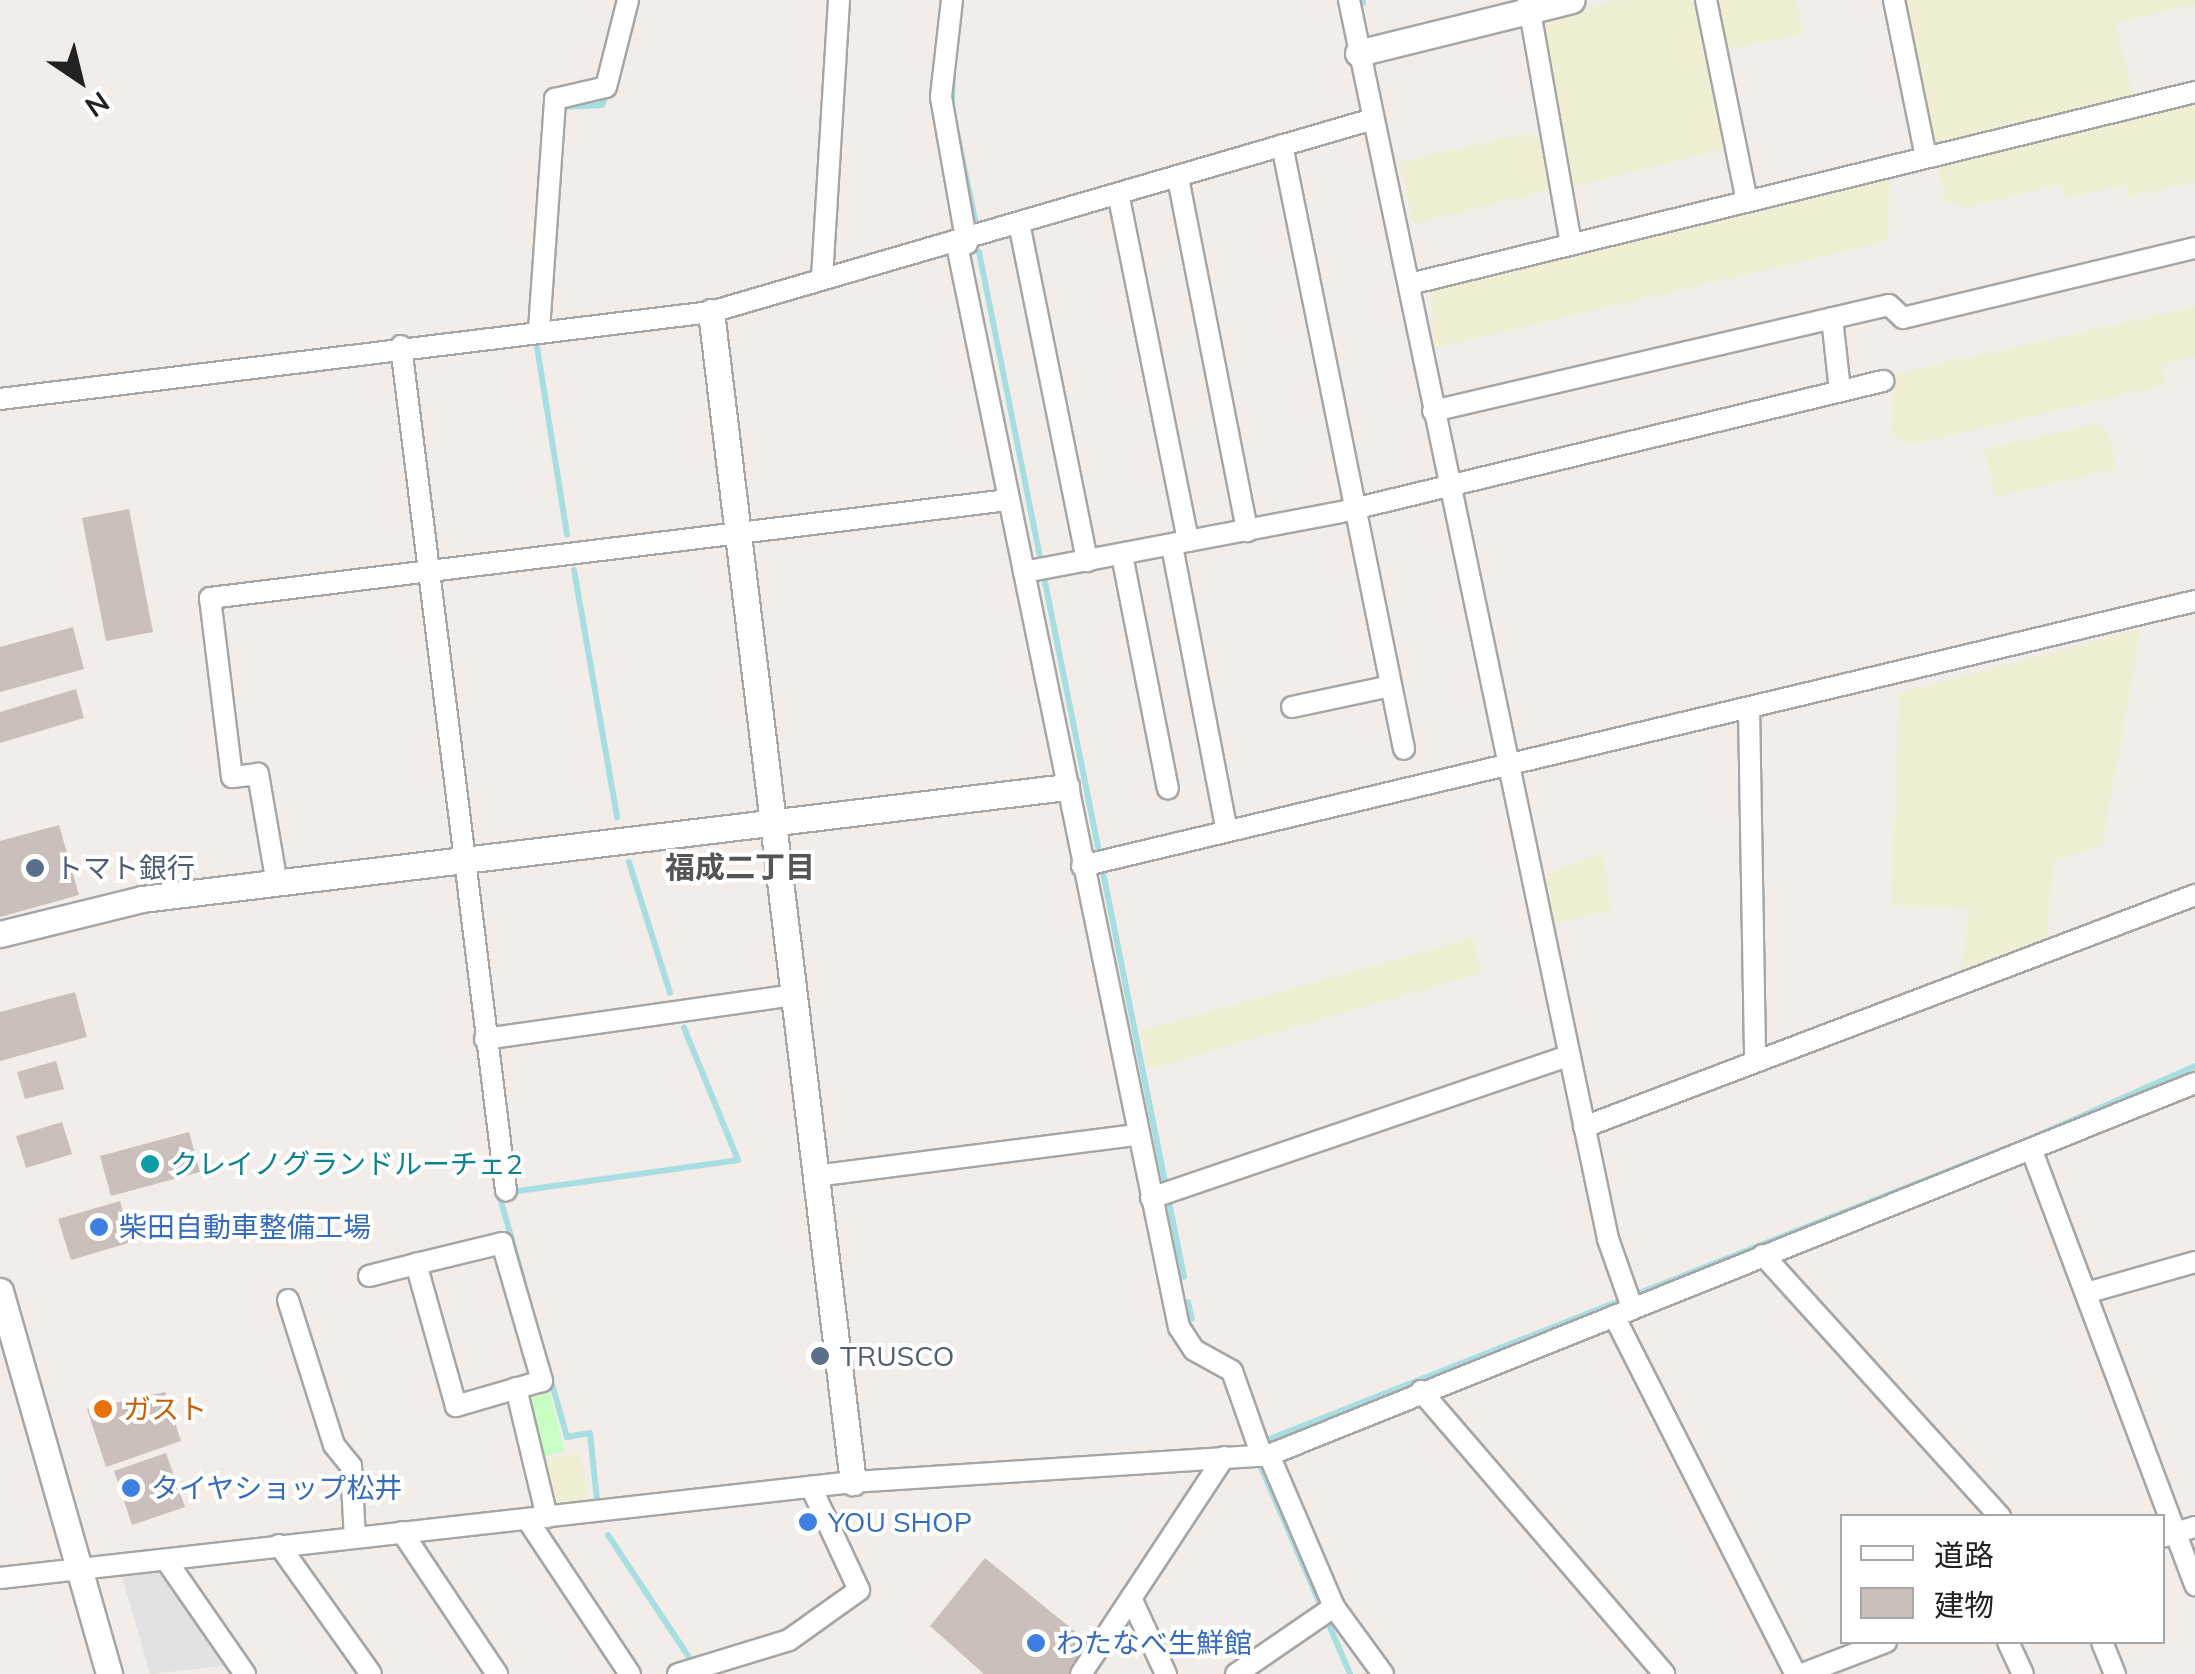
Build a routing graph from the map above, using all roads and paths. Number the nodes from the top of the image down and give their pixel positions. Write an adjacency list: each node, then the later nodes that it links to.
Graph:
1 (628, 0): 25 (street)
2 (839, 0): 21 (street)
3 (952, 0): 19 (street)
4 (1348, 0): 9 (street)
5 (1572, 0): 8 (street)
6 (1706, 0): 16 (street)
7 (1894, 0): 13 (street)
8 (1529, 5): 9 (street); 18 (street)
9 (1358, 52): 11 (street)
10 (2195, 92): 13 (street)
11 (1373, 119): 12 (street); 22 (street)
12 (1282, 145): 14 (street); 33 (street)
13 (1926, 158): 16 (street)
14 (1178, 178): 15 (street); 34 (street)
15 (1119, 198): 17 (street); 36 (street)
16 (1747, 201): 18 (street)
17 (1020, 228): 19 (street); 38 (street)
18 (1571, 244): 22 (street)
19 (962, 245): 21 (street); 32 (street)
20 (2195, 248): 24 (street)
21 (822, 278): 23 (street)
22 (1410, 284): 30 (street)
23 (711, 312): 25 (street); 35 (street)
24 (1832, 318): 28 (street); 30 (street)
25 (539, 330): 26 (street)
26 (401, 346): 29 (street); 39 (street)
27 (1883, 381): 28 (street)
28 (1840, 391): 31 (street)
29 (0, 400)
30 (1434, 411): 31 (street)
31 (1447, 484): 33 (street); 46 (street)
32 (1008, 500): 35 (street); 40 (street)
33 (1353, 506): 34 (street); 42 (street)
34 (1247, 531): 36 (street)
35 (738, 532): 39 (street); 49 (street)
36 (1180, 543): 37 (street); 50 (street)
37 (1122, 554): 38 (street); 48 (street)
38 (1086, 561): 40 (street)
39 (427, 570): 51 (street); 53 (street)
40 (1035, 570): 47 (street)
41 (2195, 601): 44 (street)
42 (1391, 686): 43 (street); 45 (street)
43 (1292, 707)
44 (1749, 708): 46 (street); 59 (street)
45 (1404, 749)
46 (1506, 766): 50 (street); 58 (street)
47 (1066, 786): 49 (street); 52 (street)
48 (1168, 789)
49 (773, 822): 51 (street); 56 (street)
50 (1227, 831): 52 (street)
51 (462, 863): 53 (street); 57 (street)
52 (1093, 864): 62 (street)
53 (277, 884): 55 (street)
54 (2195, 895): 59 (street)
55 (0, 934)
56 (794, 995): 57 (street); 64 (street)
57 (485, 1039): 65 (street)
58 (1568, 1056): 61 (street); 66 (street)
59 (1755, 1061): 61 (street)
60 (2195, 1083): 63 (street)
61 (1584, 1127): 74 (street)
62 (1136, 1135): 64 (street); 66 (street)
63 (2032, 1151): 67 (street); 71 (street)
64 (815, 1176): 79 (street)
65 (506, 1190)
66 (1161, 1194): 77 (street)
67 (1764, 1255): 74 (street); 81 (street)
68 (2195, 1262): 71 (street)
69 (416, 1264): 70 (street); 75 (street); 75 (street)
70 (369, 1276)
71 (2086, 1292): 84 (street)
72 (1, 1296): 88 (street)
73 (288, 1300): 85 (street)
74 (1625, 1302): 76 (street); 108 (street)
75 (516, 1388): 82 (street)
76 (1421, 1390): 77 (street); 107 (street)
77 (1266, 1455): 78 (street); 92 (street)
78 (1224, 1456): 79 (street); 91 (street)
79 (853, 1482): 80 (street)
80 (811, 1487): 82 (street); 96 (street)
81 (1998, 1514)
82 (537, 1518): 83 (street); 101 (street)
83 (402, 1532): 85 (street); 100 (street)
84 (2178, 1532): 90 (street)
85 (356, 1537): 86 (street)
86 (279, 1545): 87 (street); 99 (street)
87 (166, 1560): 88 (street); 98 (street)
88 (80, 1568): 89 (street); 97 (street)
89 (0, 1578)
90 (2195, 1586)
91 (1131, 1598): 103 (street); 104 (street)
92 (1327, 1612): 105 (street); 106 (street)
93 (1881, 1644): 108 (street)
94 (2009, 1644): 109 (street)
95 (2103, 1644): 110 (street)
96 (706, 1668): 102 (street)
97 (109, 1674)
98 (245, 1674)
99 (371, 1674)
100 (497, 1674)
101 (630, 1674)
102 (678, 1674)
103 (1081, 1674)
104 (1166, 1674)
105 (1236, 1674)
106 (1384, 1674)
107 (1664, 1674)
108 (1799, 1674)
109 (2023, 1674)
110 (2114, 1674)

